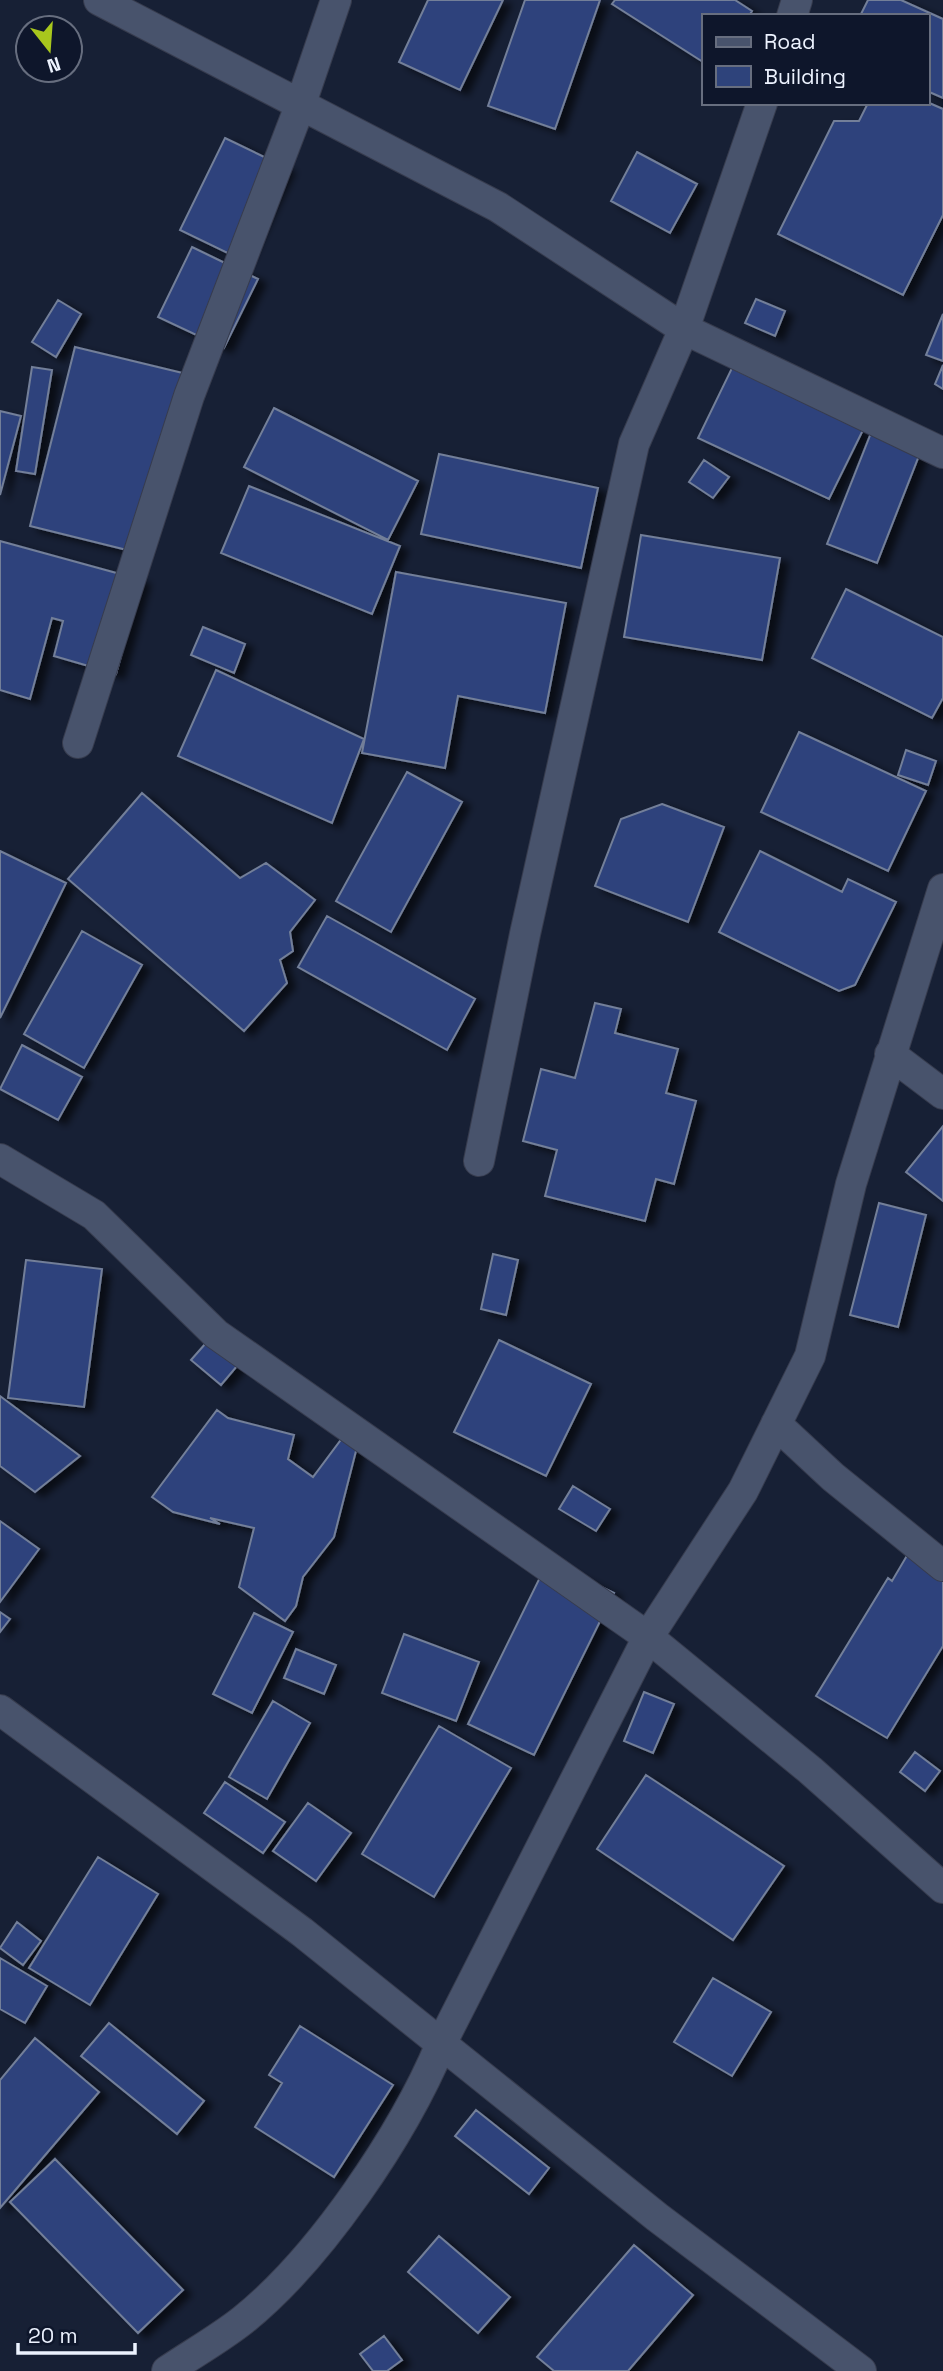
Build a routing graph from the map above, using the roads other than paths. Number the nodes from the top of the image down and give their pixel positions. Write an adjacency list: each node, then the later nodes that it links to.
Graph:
1 (99, 0): 4 (street)
2 (336, 0): 4 (street)
3 (761, 105): 5 (street)
4 (300, 106): 5 (street); 7 (street)
5 (684, 328): 6 (street); 12 (street)
6 (943, 453)
7 (78, 743)
8 (943, 889): 9 (street)
9 (890, 1054): 10 (street); 13 (street)
10 (943, 1094)
11 (0, 1159): 15 (street)
12 (479, 1161)
13 (776, 1424): 14 (street); 15 (street)
14 (943, 1566)
15 (648, 1637): 17 (street); 18 (street)
16 (0, 1710): 18 (street)
17 (943, 1888)
18 (441, 2044): 19 (street); 20 (street)
19 (167, 2371)
20 (861, 2371)

